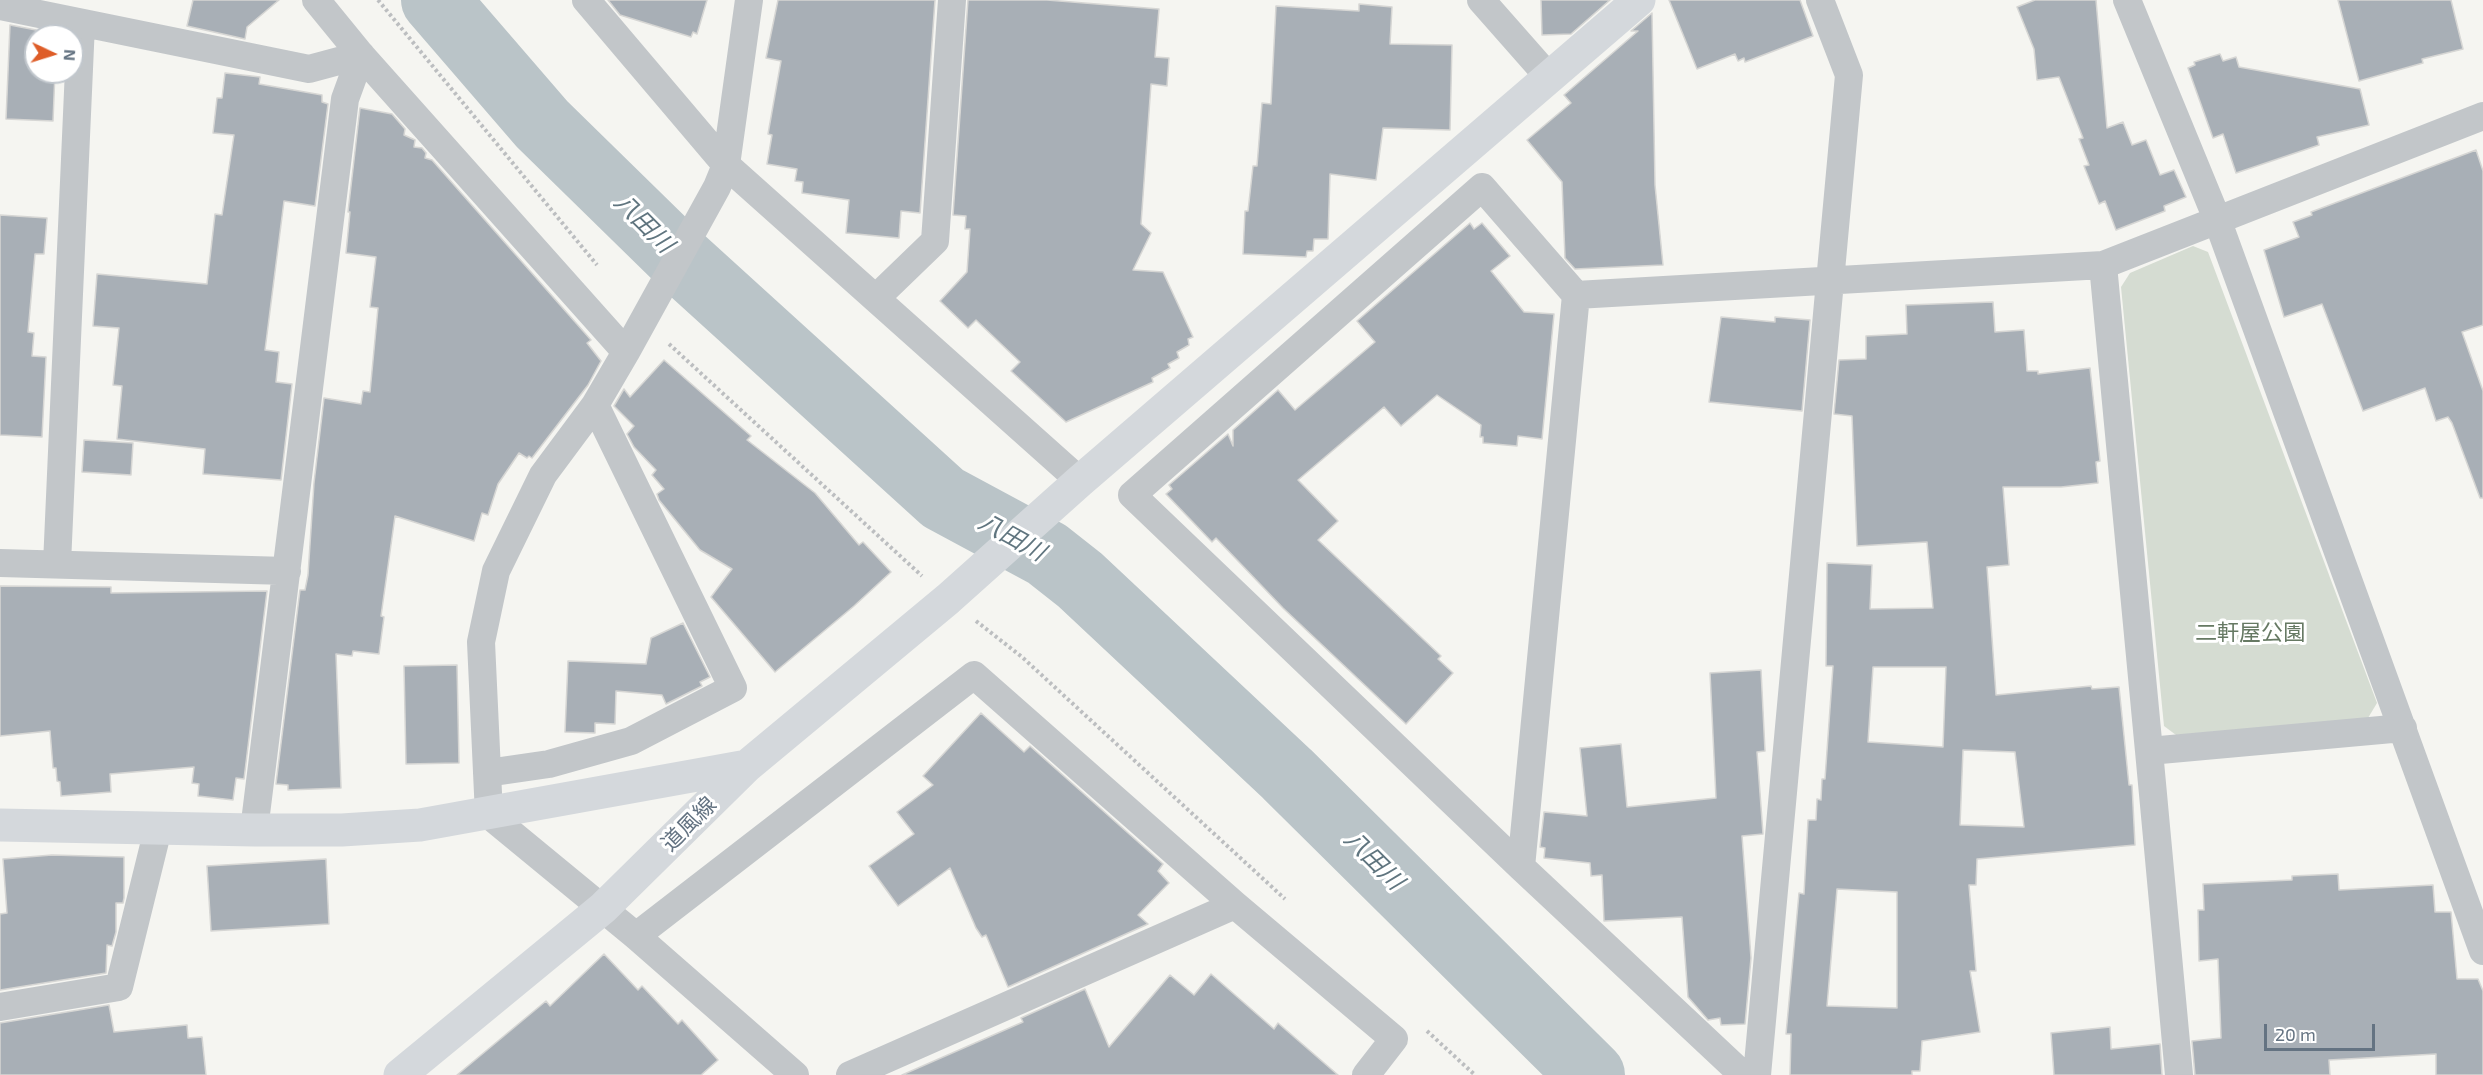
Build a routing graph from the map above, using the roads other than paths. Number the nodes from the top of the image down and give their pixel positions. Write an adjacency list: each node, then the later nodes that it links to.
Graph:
1 (316, 0): 12 (street)
2 (586, 0): 16 (street)
3 (749, 0): 16 (street)
4 (952, 0): 21 (street)
5 (1481, 0): 13 (street)
6 (1639, 0): 13 (street, 道風線)
7 (1820, 0): 19 (street)
8 (2127, 0): 17 (street)
9 (0, 6): 10 (street)
10 (81, 24)
11 (84, 25): 12 (street)
12 (361, 55): 22 (street); 27 (street)
13 (1548, 76): 24 (street, 道風線)
14 (78, 84): 26 (street)
15 (2483, 116): 17 (street)
16 (722, 176): 21 (street); 22 (street)
17 (2217, 219): 18 (street); 28 (street)
18 (2103, 265): 19 (street); 29 (street)
19 (1831, 281): 20 (street); 47 (street)
20 (1576, 295): 36 (street); 36 (street)
21 (876, 298): 24 (street)
22 (626, 352): 23 (street)
23 (595, 405): 31 (street); 31 (street)
24 (1080, 481): 30 (street, 道風線)
25 (0, 563): 26 (street)
26 (57, 564): 27 (street)
27 (287, 571): 35 (street)
28 (2403, 728): 29 (street); 40 (street)
29 (2149, 751): 48 (street)
30 (747, 766): 32 (street); 38 (street, 道風線)
31 (487, 773): 32 (street)
32 (489, 814): 35 (street); 38 (street)
33 (0, 825): 34 (street)
34 (158, 829): 35 (street); 41 (street)
35 (254, 830)
36 (1521, 867): 46 (street)
37 (1235, 905): 39 (street); 44 (street); 45 (street)
38 (603, 908): 39 (street); 42 (street, 道風線)
39 (636, 936): 43 (street)
40 (2482, 943)
41 (0, 1007)
42 (400, 1075)
43 (795, 1075)
44 (850, 1075)
45 (1366, 1075)
46 (1743, 1075)
47 (1757, 1075)
48 (2179, 1075)

